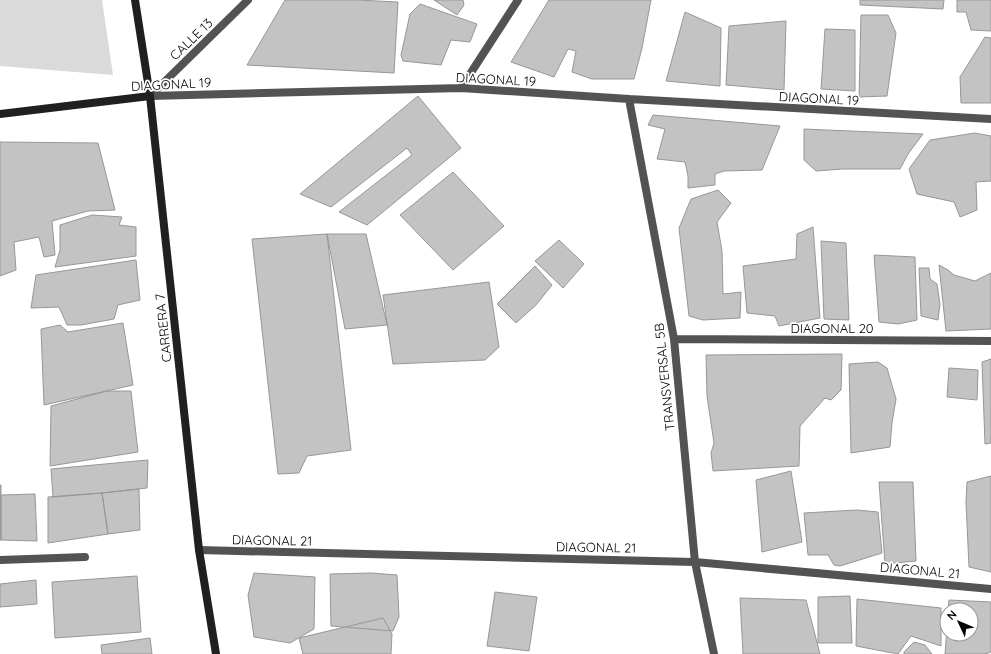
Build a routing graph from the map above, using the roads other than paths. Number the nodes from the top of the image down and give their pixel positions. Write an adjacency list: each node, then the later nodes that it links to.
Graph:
1 (135, 0): 5 (main road, CARRERA 7)
2 (248, 0): 5 (street, CALLE 13)
3 (518, 0): 4 (street)
4 (462, 88): 5 (street, DIAGONAL 19); 6 (street, DIAGONAL 19)
5 (150, 96): 7 (main road, DIAGONAL 19); 11 (main road, CARRERA 7)
6 (629, 99): 8 (street, DIAGONAL 19); 9 (street, TRANSVERSAL 5B)
7 (0, 114)
8 (991, 119)
9 (674, 339): 10 (street, DIAGONAL 20); 14 (street, TRANSVERSAL 5B)
10 (991, 341)
11 (199, 550): 14 (street, DIAGONAL 21); 16 (main road, CARRERA 7)
12 (85, 557): 13 (street)
13 (0, 560)
14 (695, 562): 15 (street, DIAGONAL 21); 17 (street, TRANSVERSAL 5B)
15 (991, 589)
16 (216, 654)
17 (714, 654)

